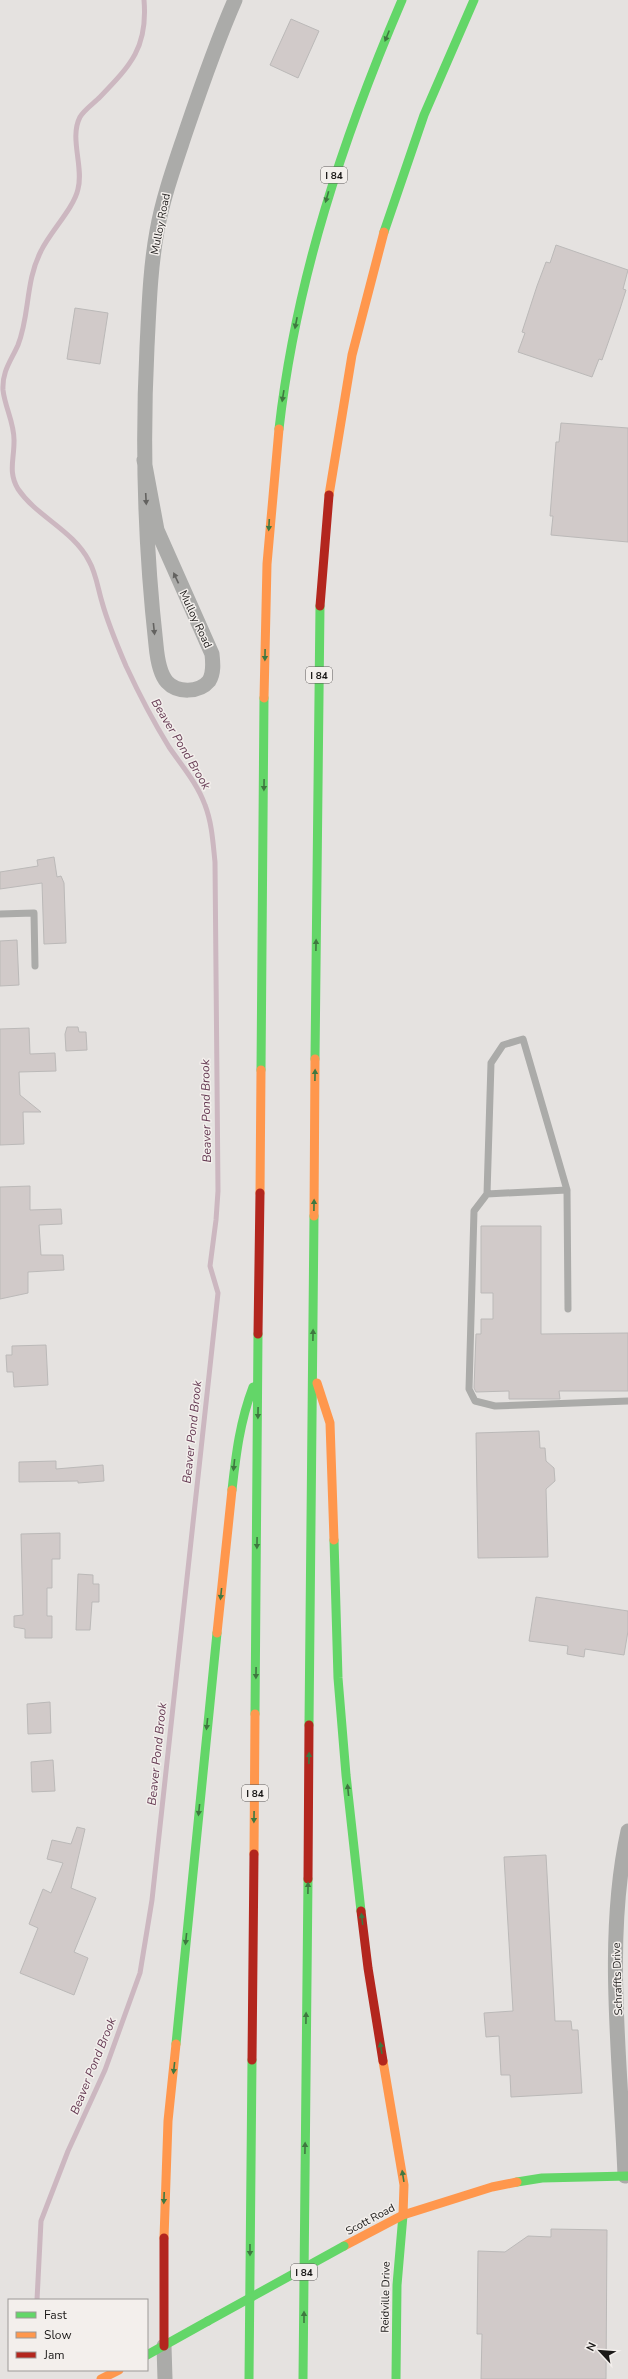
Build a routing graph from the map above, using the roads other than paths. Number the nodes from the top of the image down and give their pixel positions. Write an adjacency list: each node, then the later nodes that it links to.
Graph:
1 (235, 0): 4 (street, Mulloy Road)
2 (402, 0): 10 (main road, I 84, one-way to 10)
3 (474, 0): 11 (main road, I 84, one-way to 3)
4 (144, 460): 4 (street, Mulloy Road, one-way to 4)
5 (0, 914): 6 (lane)
6 (35, 966)
7 (567, 1190): 8 (lane); 8 (lane); 9 (lane)
8 (487, 1194): 12 (lane)
9 (568, 1309)
10 (258, 1374): 16 (main road, one-way to 16); 21 (main road, I 84, one-way to 21)
11 (312, 1374): 15 (main road, Reidville Drive, one-way to 11); 22 (main road, I 84, one-way to 11)
12 (628, 1402)
13 (628, 1831): 14 (street, Schraffts Drive)
14 (627, 2176): 15 (main road, Scott Road)
15 (403, 2215): 16 (main road, Scott Road, bridge); 23 (main road, Reidville Drive)
16 (164, 2346): 17 (main road, Scott Road); 20 (street)
17 (148, 2354)
18 (117, 2371): 19 (main road)
19 (101, 2379)
20 (165, 2379)
21 (249, 2379)
22 (303, 2379)
23 (396, 2379)

